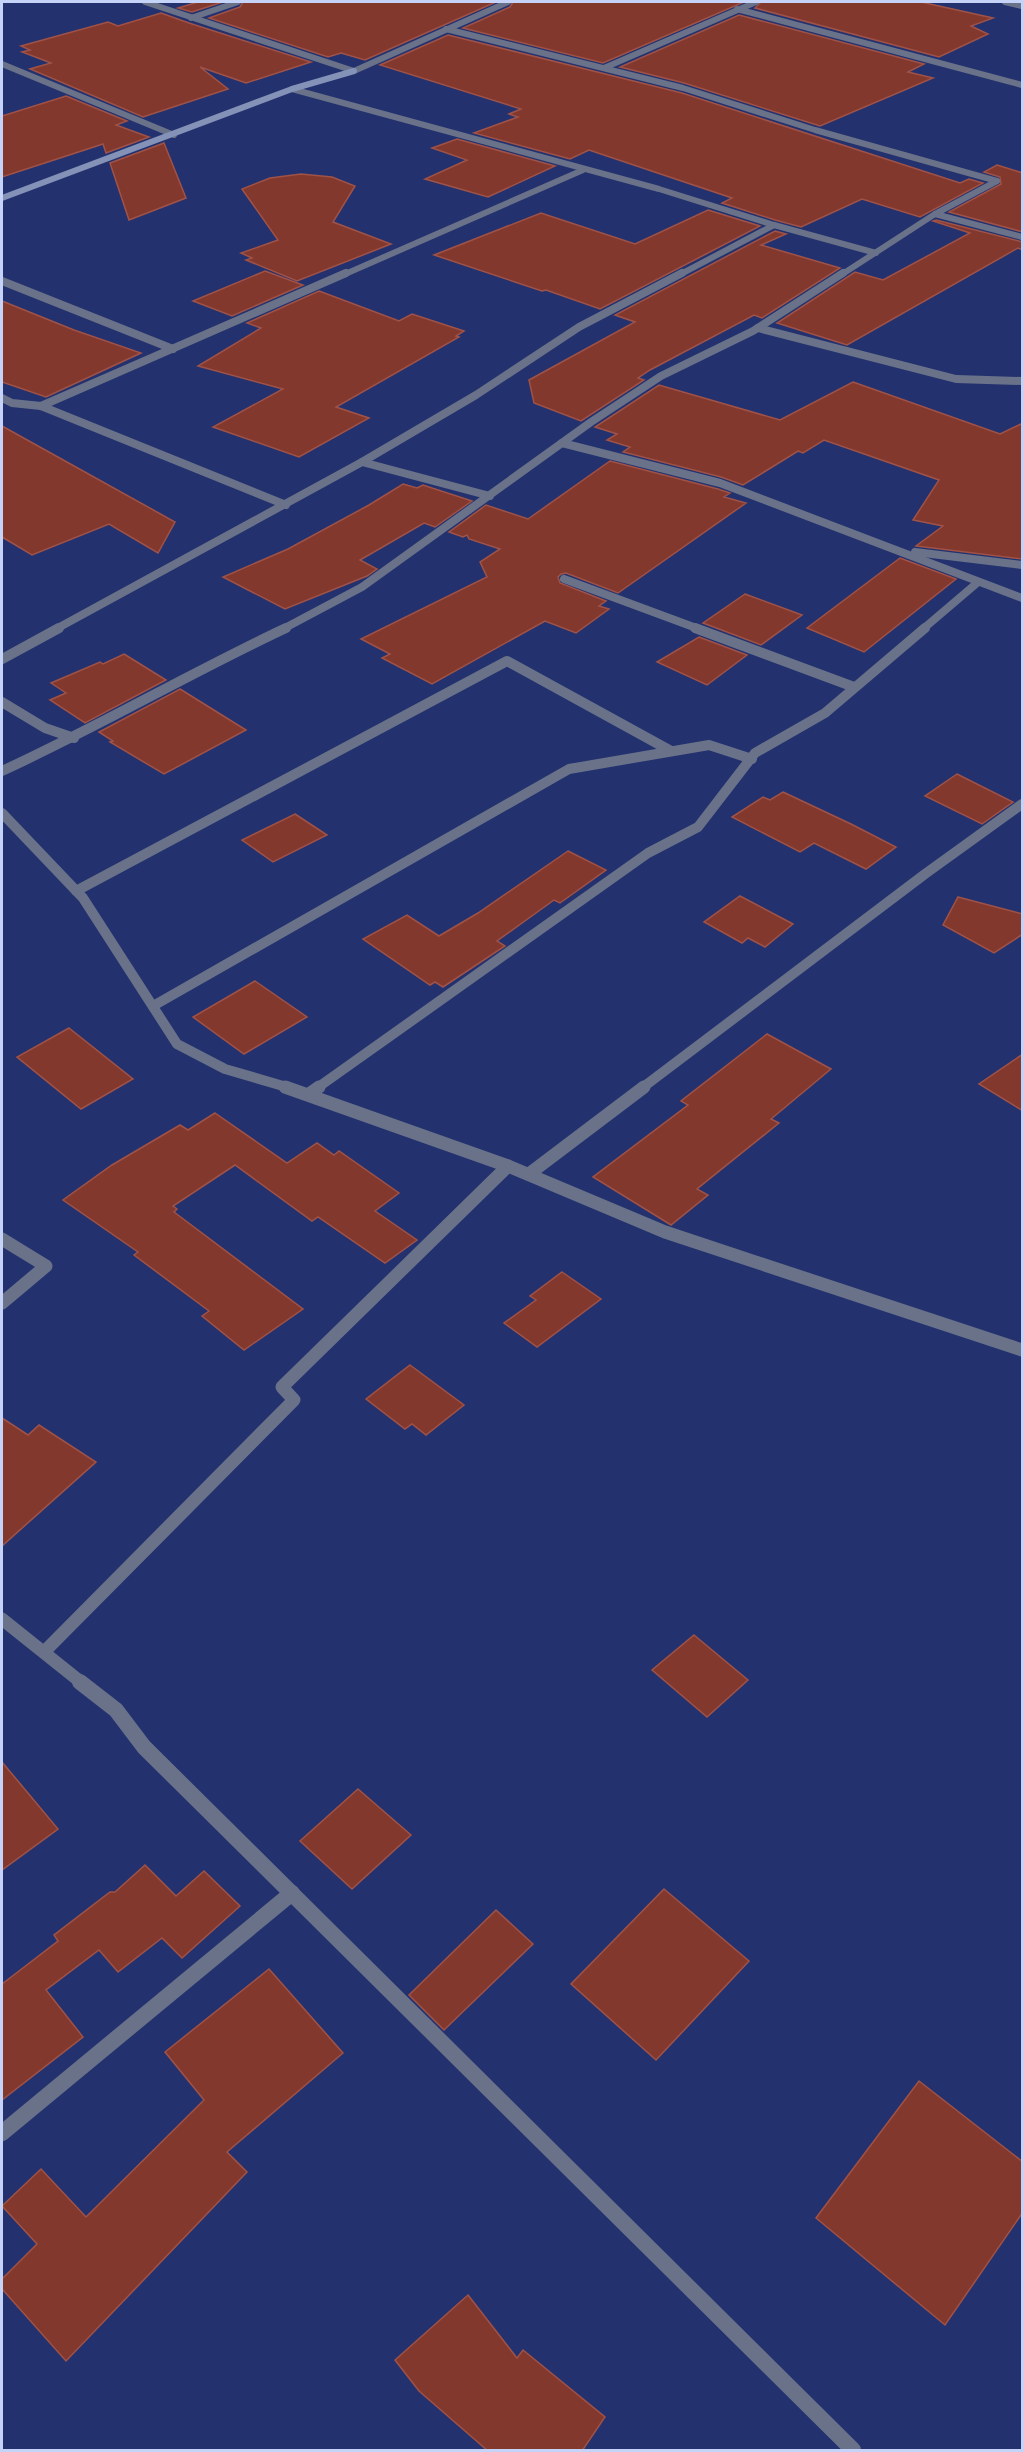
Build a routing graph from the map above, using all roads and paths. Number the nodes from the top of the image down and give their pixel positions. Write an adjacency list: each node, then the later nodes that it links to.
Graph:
1 (145, 2): 8 (street)
2 (238, 2): 8 (street)
3 (508, 2): 9 (street)
4 (756, 2): 7 (street)
5 (1005, 2): 6 (street)
6 (1023, 6)
7 (737, 9): 11 (street); 13 (street)
8 (190, 18): 12 (street)
9 (447, 29): 11 (street); 12 (street)
10 (2, 64): 15 (street)
11 (604, 68): 18 (street)
12 (354, 71): 14 (street)
13 (1023, 85)
14 (292, 89): 15 (street); 16 (street)
15 (174, 135): 17 (street)
16 (583, 170): 19 (street); 24 (street)
17 (2, 198)
18 (936, 214): 20 (street); 21 (street)
19 (774, 225): 21 (street); 29 (street)
20 (1023, 237)
21 (876, 253): 23 (street)
22 (2, 281): 24 (street)
23 (758, 328): 25 (street); 28 (street)
24 (173, 349): 27 (street)
25 (1023, 381)
26 (2, 398): 27 (street)
27 (40, 406): 31 (street)
28 (562, 442): 30 (street); 32 (street)
29 (362, 462): 30 (street); 31 (street)
30 (490, 496): 40 (street)
31 (286, 505): 37 (street)
32 (896, 549): 33 (street); 35 (street)
33 (1023, 565)
34 (564, 579): 38 (street)
35 (977, 583): 36 (street); 38 (street)
36 (1023, 598)
37 (2, 659)
38 (854, 687): 42 (street)
39 (2, 702): 40 (street)
40 (74, 738): 43 (street)
41 (671, 751): 42 (street); 46 (street); 47 (street)
42 (752, 759): 48 (street)
43 (2, 771)
44 (1023, 804): 50 (street)
45 (2, 813): 46 (street)
46 (76, 891): 47 (street)
47 (153, 1006): 48 (street)
48 (309, 1094): 49 (street)
49 (508, 1166): 50 (street); 55 (street)
50 (529, 1174): 53 (street)
51 (2, 1239): 52 (street)
52 (2, 1303)
53 (1023, 1350)
54 (2, 1619): 55 (street)
55 (44, 1652): 56 (street)
56 (292, 1893): 57 (street); 58 (street)
57 (2, 2133)
58 (853, 2451)

